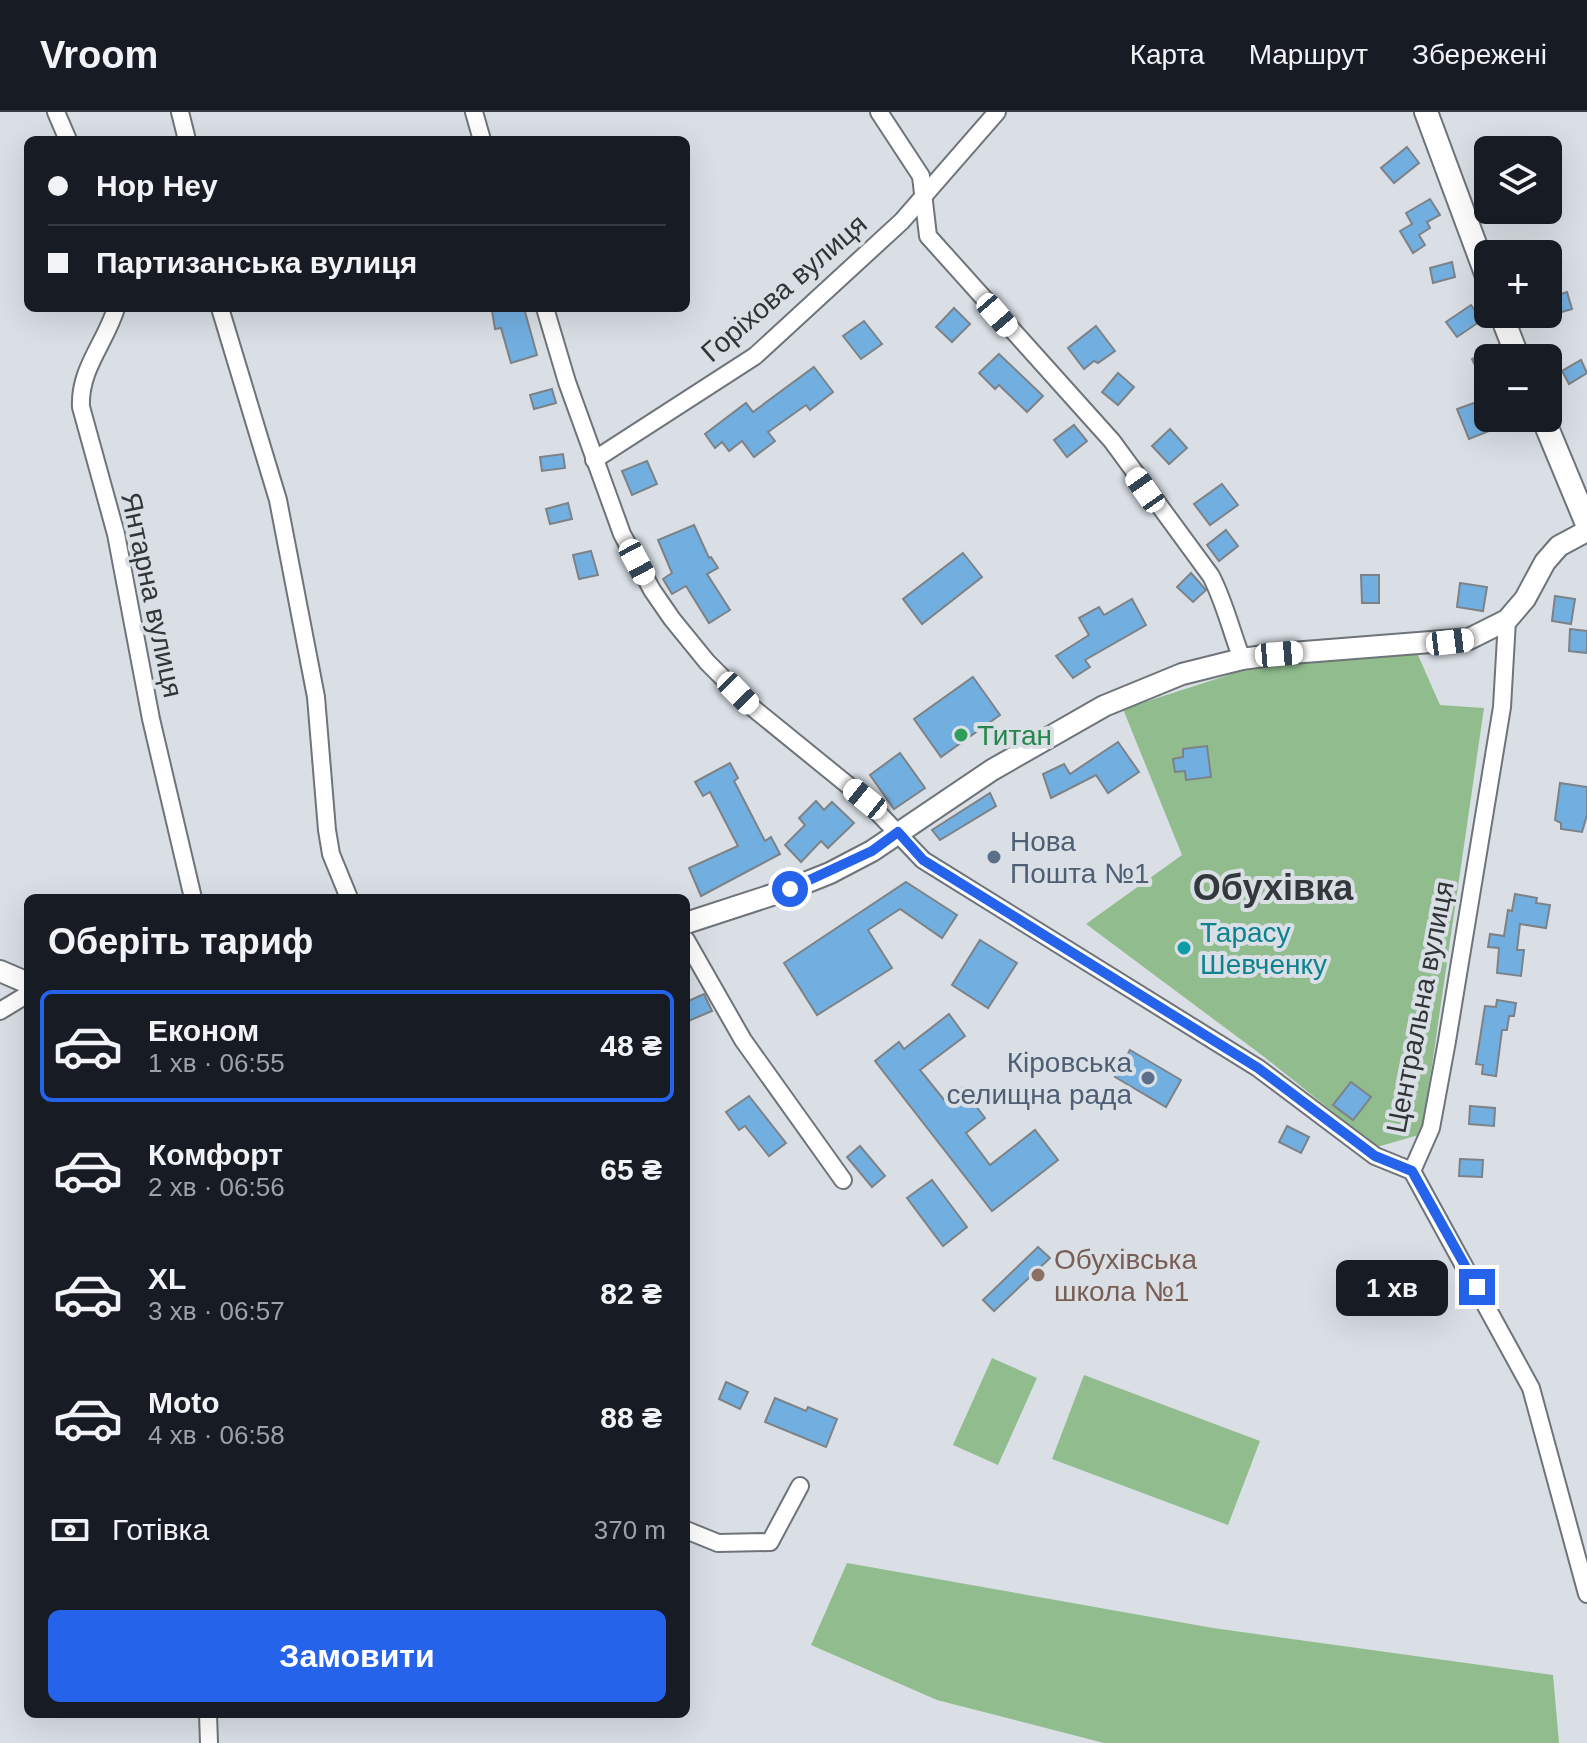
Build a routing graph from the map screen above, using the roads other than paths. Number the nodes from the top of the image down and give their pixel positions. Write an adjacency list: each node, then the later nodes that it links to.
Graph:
1 (56, 112): 7 (street)
2 (180, 112): 8 (street)
3 (474, 112): 9 (street)
4 (879, 112): 10 (street)
5 (997, 112): 10 (street, Горіхова вулиця)
6 (1426, 112): 11 (main road)
7 (66, 136)
8 (186, 136)
9 (481, 136)
10 (922, 199): 16 (street, Горіхова вулиця); 20 (street)
11 (1474, 241)
12 (114, 312): 22 (street, Янтарна вулиця)
13 (221, 312): 23 (street)
14 (546, 312): 16 (street, Центральна вулиця)
15 (1549, 432): 17 (main road)
16 (594, 460): 21 (street, Центральна вулиця)
17 (1587, 524)
18 (1587, 531): 19 (street)
19 (1507, 620): 20 (street); 30 (street, Центральна вулиця)
20 (1242, 659): 21 (street)
21 (898, 832): 24 (street); 30 (street, Центральна вулиця)
22 (192, 894)
23 (347, 894)
24 (690, 922)
25 (690, 947): 31 (street)
26 (0, 971): 27 (street)
27 (24, 981)
28 (24, 996): 29 (street)
29 (0, 1011)
30 (1412, 1171): 34 (street)
31 (843, 1180)
32 (800, 1486): 33 (street)
33 (690, 1532)
34 (1581, 1556): 35 (street)
35 (1587, 1594)
36 (208, 1718): 37 (street)
37 (209, 1743)

